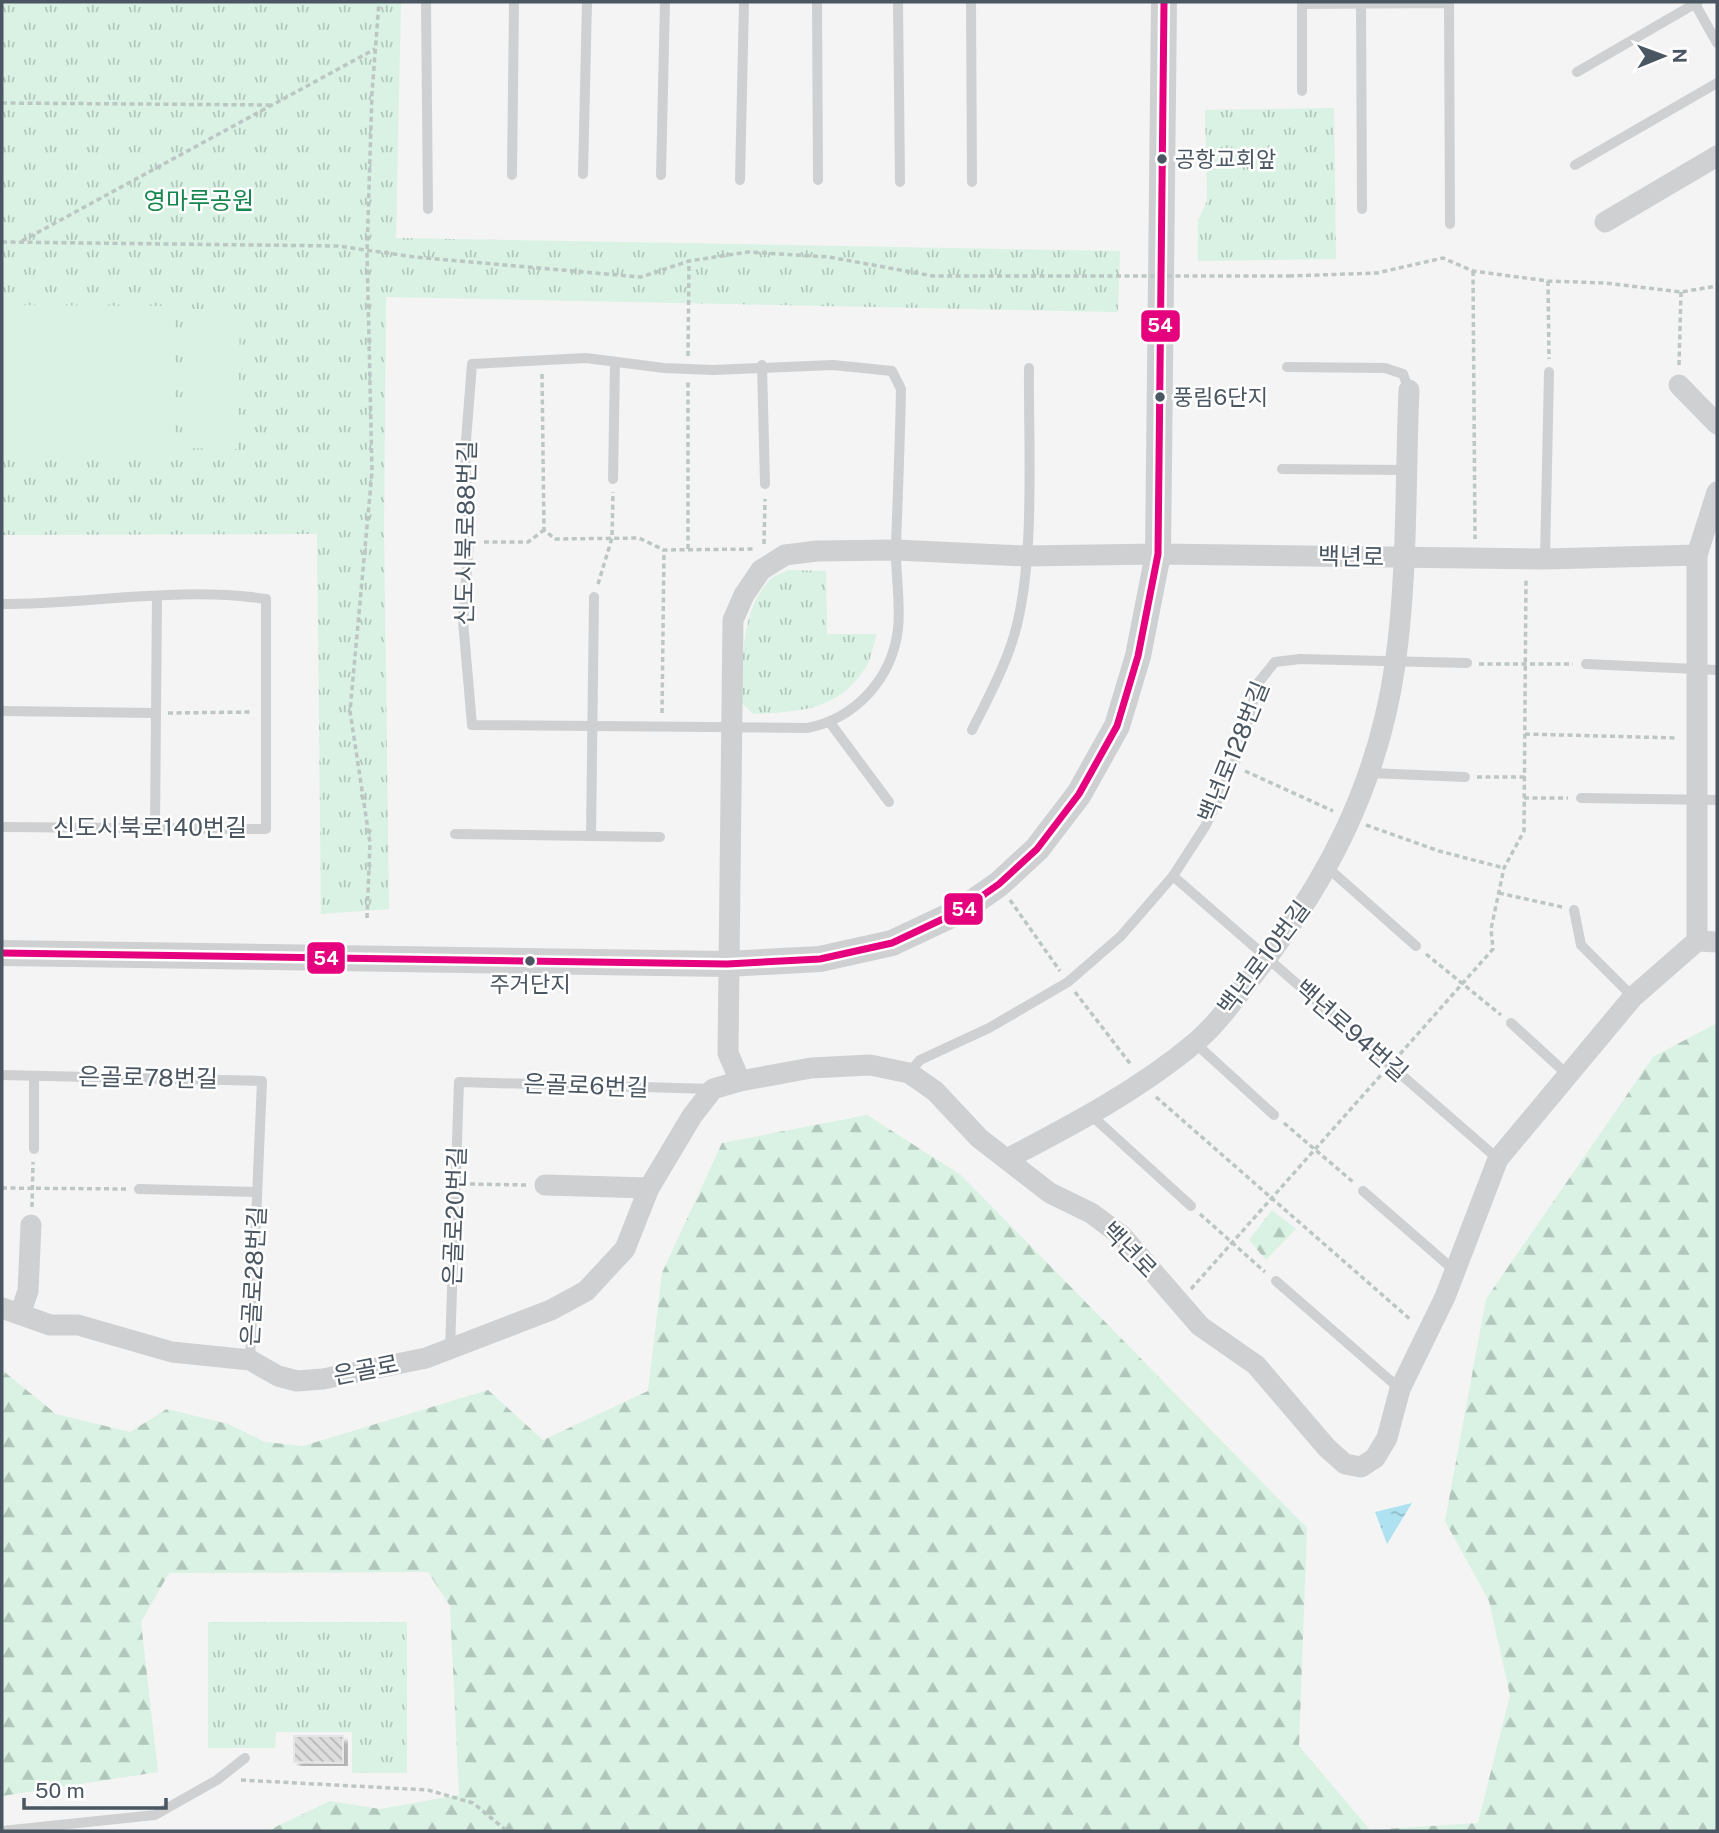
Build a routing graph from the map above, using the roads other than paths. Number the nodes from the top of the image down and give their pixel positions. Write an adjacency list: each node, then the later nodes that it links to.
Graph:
1 (426, 2): 25 (lane)
2 (514, 2): 19 (lane)
3 (587, 2): 18 (lane)
4 (665, 2): 20 (lane)
5 (744, 2): 21 (lane)
6 (817, 2): 22 (lane)
7 (898, 2): 23 (lane)
8 (971, 2): 24 (lane)
9 (1164, 2): 43 (street)
10 (1696, 2): 12 (lane); 13 (lane)
11 (1361, 3): 15 (lane); 26 (lane); 28 (lane)
12 (1717, 43)
13 (1577, 72)
14 (1717, 83): 17 (lane)
15 (1302, 91)
16 (1717, 156): 27 (street)
17 (1575, 164)
18 (583, 174)
19 (512, 175)
20 (661, 175)
21 (740, 180)
22 (818, 180)
23 (900, 182)
24 (972, 182)
25 (428, 209)
26 (1362, 209)
27 (1605, 222)
28 (1450, 224)
29 (615, 362): 30 (lane, 신도시북로88번길); 39 (lane); 59 (lane, 신도시북로88번길)
30 (762, 365): 40 (lane); 42 (lane, 신도시북로88번길)
31 (1287, 367): 35 (lane)
32 (1029, 368): 45 (lane)
33 (1549, 372): 47 (lane)
34 (1679, 385): 36 (street)
35 (1409, 390): 38 (street, 백년로10번길)
36 (1717, 424)
37 (1282, 470): 38 (lane)
38 (1406, 470): 46 (street, 백년로10번길)
39 (613, 479)
40 (765, 484)
41 (1717, 492): 44 (street)
42 (896, 550): 45 (street); 58 (lane, 신도시북로88번길); 60 (street)
43 (1158, 554): 45 (street); 46 (street, 백년로); 79 (street)
44 (1697, 555): 47 (street, 백년로); 54 (street)
45 (1025, 556): 61 (lane)
46 (1405, 558): 47 (street, 백년로); 51 (street, 백년로10번길)
47 (1545, 559)
48 (157, 597): 50 (lane, 신도시북로140번길); 57 (lane); 68 (lane, 신도시북로140번길)
49 (594, 597): 59 (lane)
50 (2, 604)
51 (1395, 662): 52 (lane); 62 (street, 백년로10번길); 73 (lane, 백년로128번길)
52 (1467, 663)
53 (1586, 664): 54 (lane)
54 (1696, 670): 55 (lane); 65 (street)
55 (1717, 670)
56 (2, 711): 57 (lane)
57 (156, 713): 68 (lane)
58 (831, 724): 60 (lane, 신도시북로88번길); 66 (lane)
59 (592, 727): 60 (lane, 신도시북로88번길); 70 (lane)
60 (731, 729): 79 (street)
61 (972, 730)
62 (1371, 773): 63 (lane); 72 (street, 백년로10번길)
63 (1465, 777)
64 (1581, 798): 65 (lane)
65 (1707, 800): 75 (street)
66 (889, 802)
67 (2, 827): 68 (lane, 신도시북로140번길)
68 (155, 828)
69 (455, 834): 70 (lane)
70 (592, 836): 71 (lane)
71 (660, 837)
72 (1328, 868): 76 (lane); 78 (street, 백년로10번길)
73 (1173, 876): 78 (lane, 백년로94번길); 83 (lane, 백년로128번길)
74 (1574, 910): 80 (lane)
75 (1707, 942): 80 (street, 백년로)
76 (1416, 946)
77 (2, 953): 79 (street)
78 (1267, 958): 82 (street, 백년로10번길); 95 (lane, 백년로94번길)
79 (727, 964): 88 (street)
80 (1633, 997): 86 (street, 백년로)
81 (1511, 1023): 86 (lane)
82 (1195, 1043): 91 (street, 백년로10번길); 92 (lane)
83 (909, 1073): 88 (street, 백년로); 94 (street, 백년로)
84 (2, 1075): 85 (lane, 은골로78번길)
85 (34, 1076): 87 (lane, 은골로78번길); 93 (lane)
86 (1569, 1076): 95 (street, 백년로)
87 (262, 1081): 100 (lane, 은골로28번길)
88 (740, 1081): 90 (street)
89 (459, 1082): 90 (lane, 은골로6번길); 106 (lane, 은골로20번길)
90 (713, 1089): 97 (street, 은골로)
91 (1091, 1115): 94 (street, 백년로10번길); 101 (lane)
92 (1275, 1115)
93 (34, 1149)
94 (1007, 1159): 108 (street, 백년로)
95 (1498, 1159): 103 (street, 백년로)
96 (545, 1185): 97 (street)
97 (649, 1188): 106 (street, 은골로)
98 (139, 1189): 100 (lane, 은골로28번길)
99 (1363, 1191): 103 (lane)
100 (257, 1192): 107 (lane, 은골로28번길)
101 (1191, 1206)
102 (31, 1225): 105 (street, 은골로)
103 (1455, 1271): 108 (street, 백년로)
104 (1276, 1281): 108 (lane)
105 (11, 1311): 107 (street, 은골로)
106 (450, 1350): 107 (street, 은골로)
107 (250, 1360)
108 (1400, 1389)
109 (246, 1758): 110 (lane)
110 (2, 1831)

